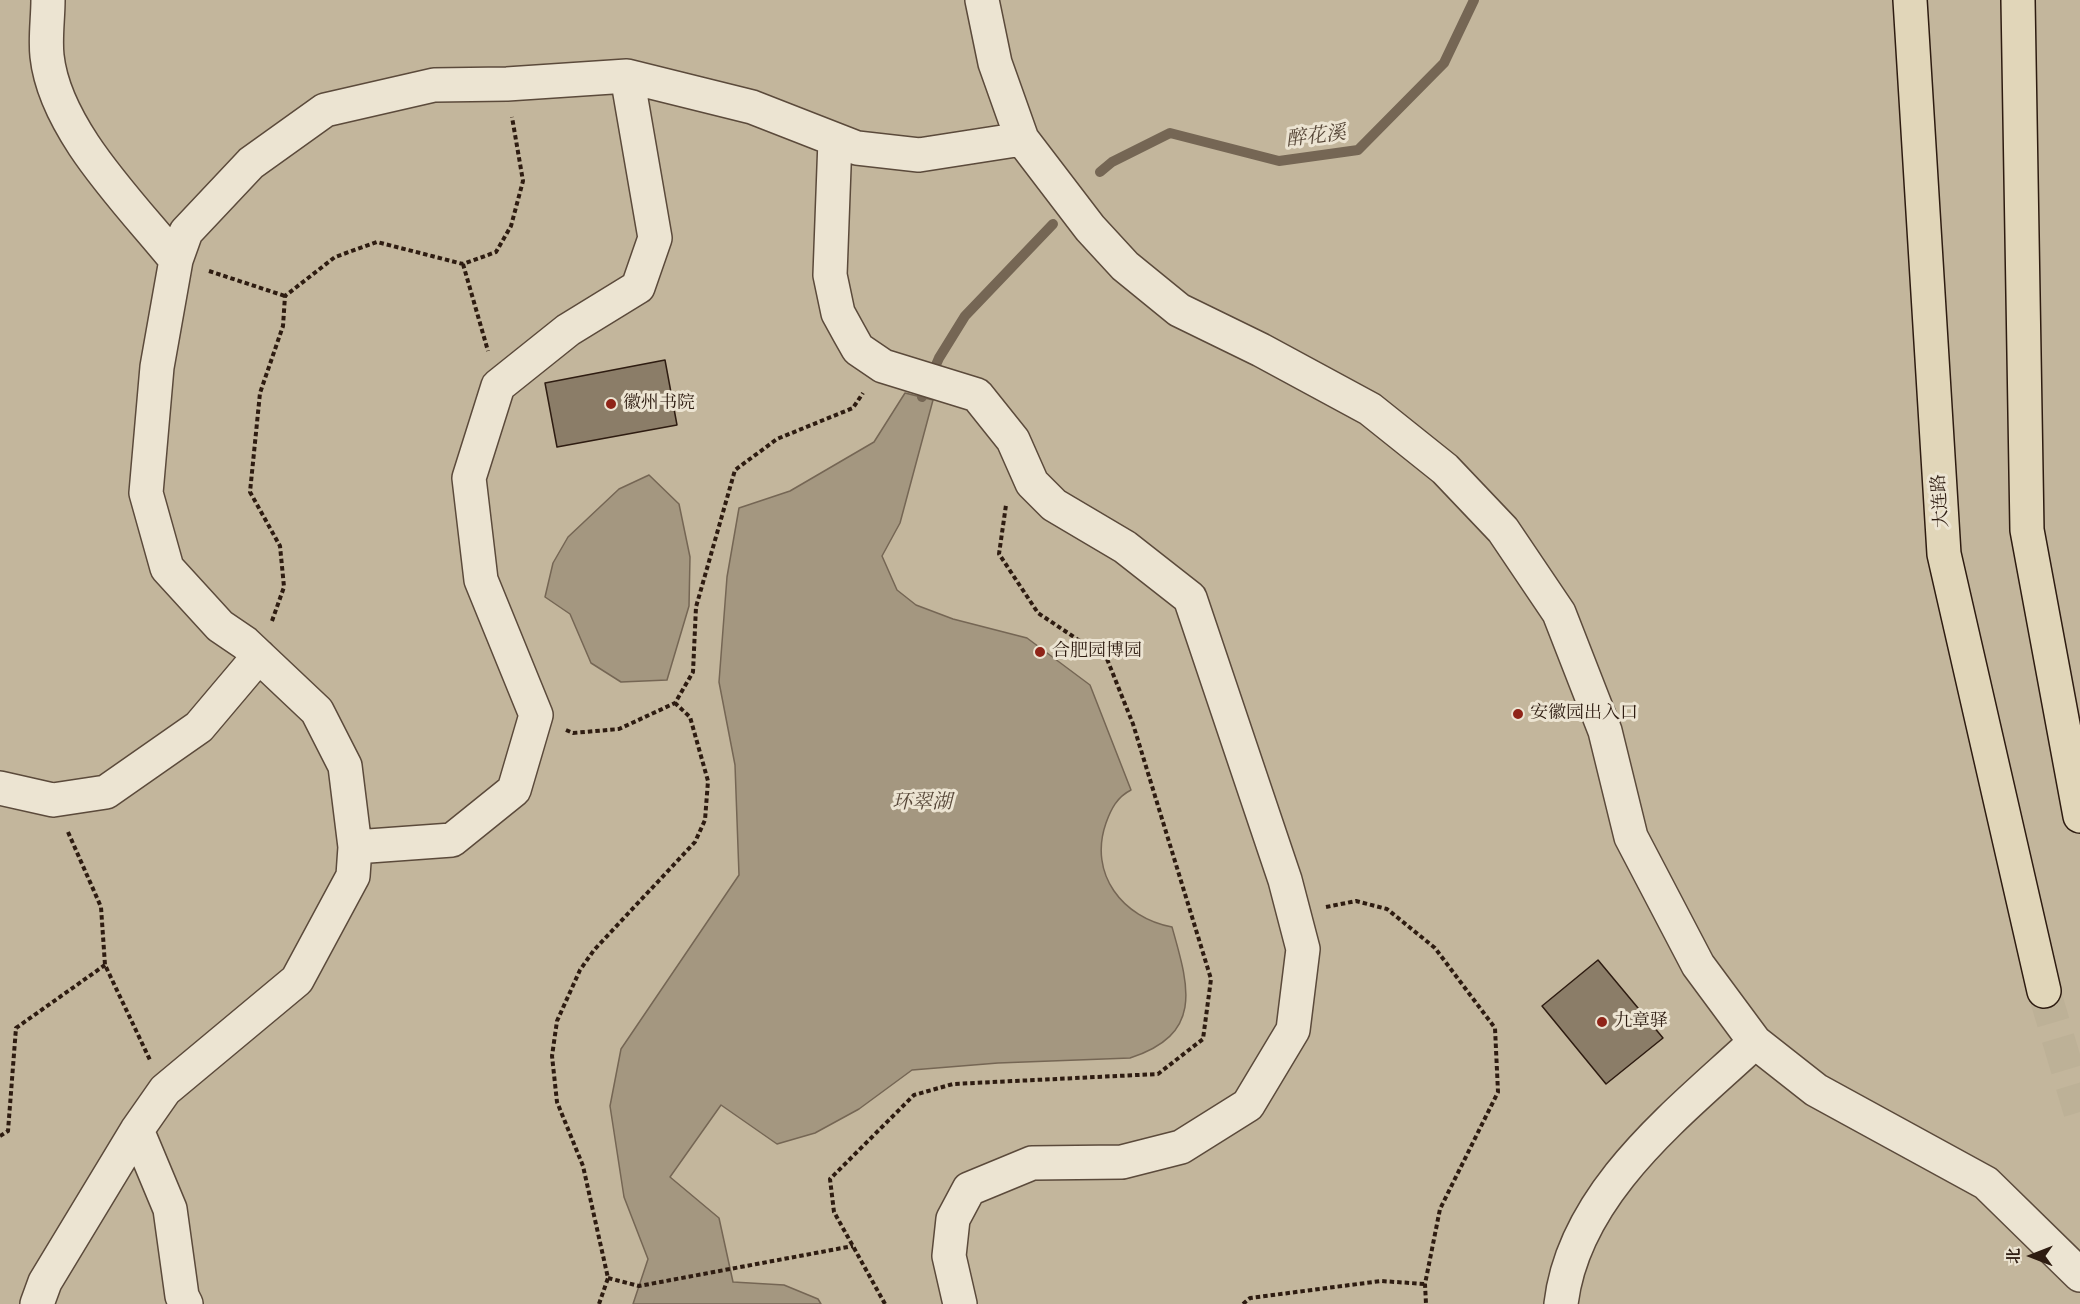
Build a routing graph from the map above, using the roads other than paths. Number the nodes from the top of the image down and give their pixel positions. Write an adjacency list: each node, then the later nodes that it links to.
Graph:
1 (48, 0): 8 (street)
2 (982, 0): 6 (street)
3 (1910, 0): 13 (main road, 大连路)
4 (2018, 0): 11 (main road)
5 (627, 76): 7 (street); 8 (street); 12 (street)
6 (1022, 139): 7 (street); 14 (street)
7 (835, 140): 19 (street)
8 (176, 260): 9 (street)
9 (259, 656): 10 (street); 12 (street)
10 (0, 789)
11 (2080, 816)
12 (355, 847): 15 (street)
13 (2044, 991)
14 (1755, 1042): 16 (street); 20 (street)
15 (137, 1130): 17 (street); 18 (street)
16 (2080, 1275)
17 (37, 1304)
18 (186, 1304)
19 (960, 1304)
20 (1561, 1304)

